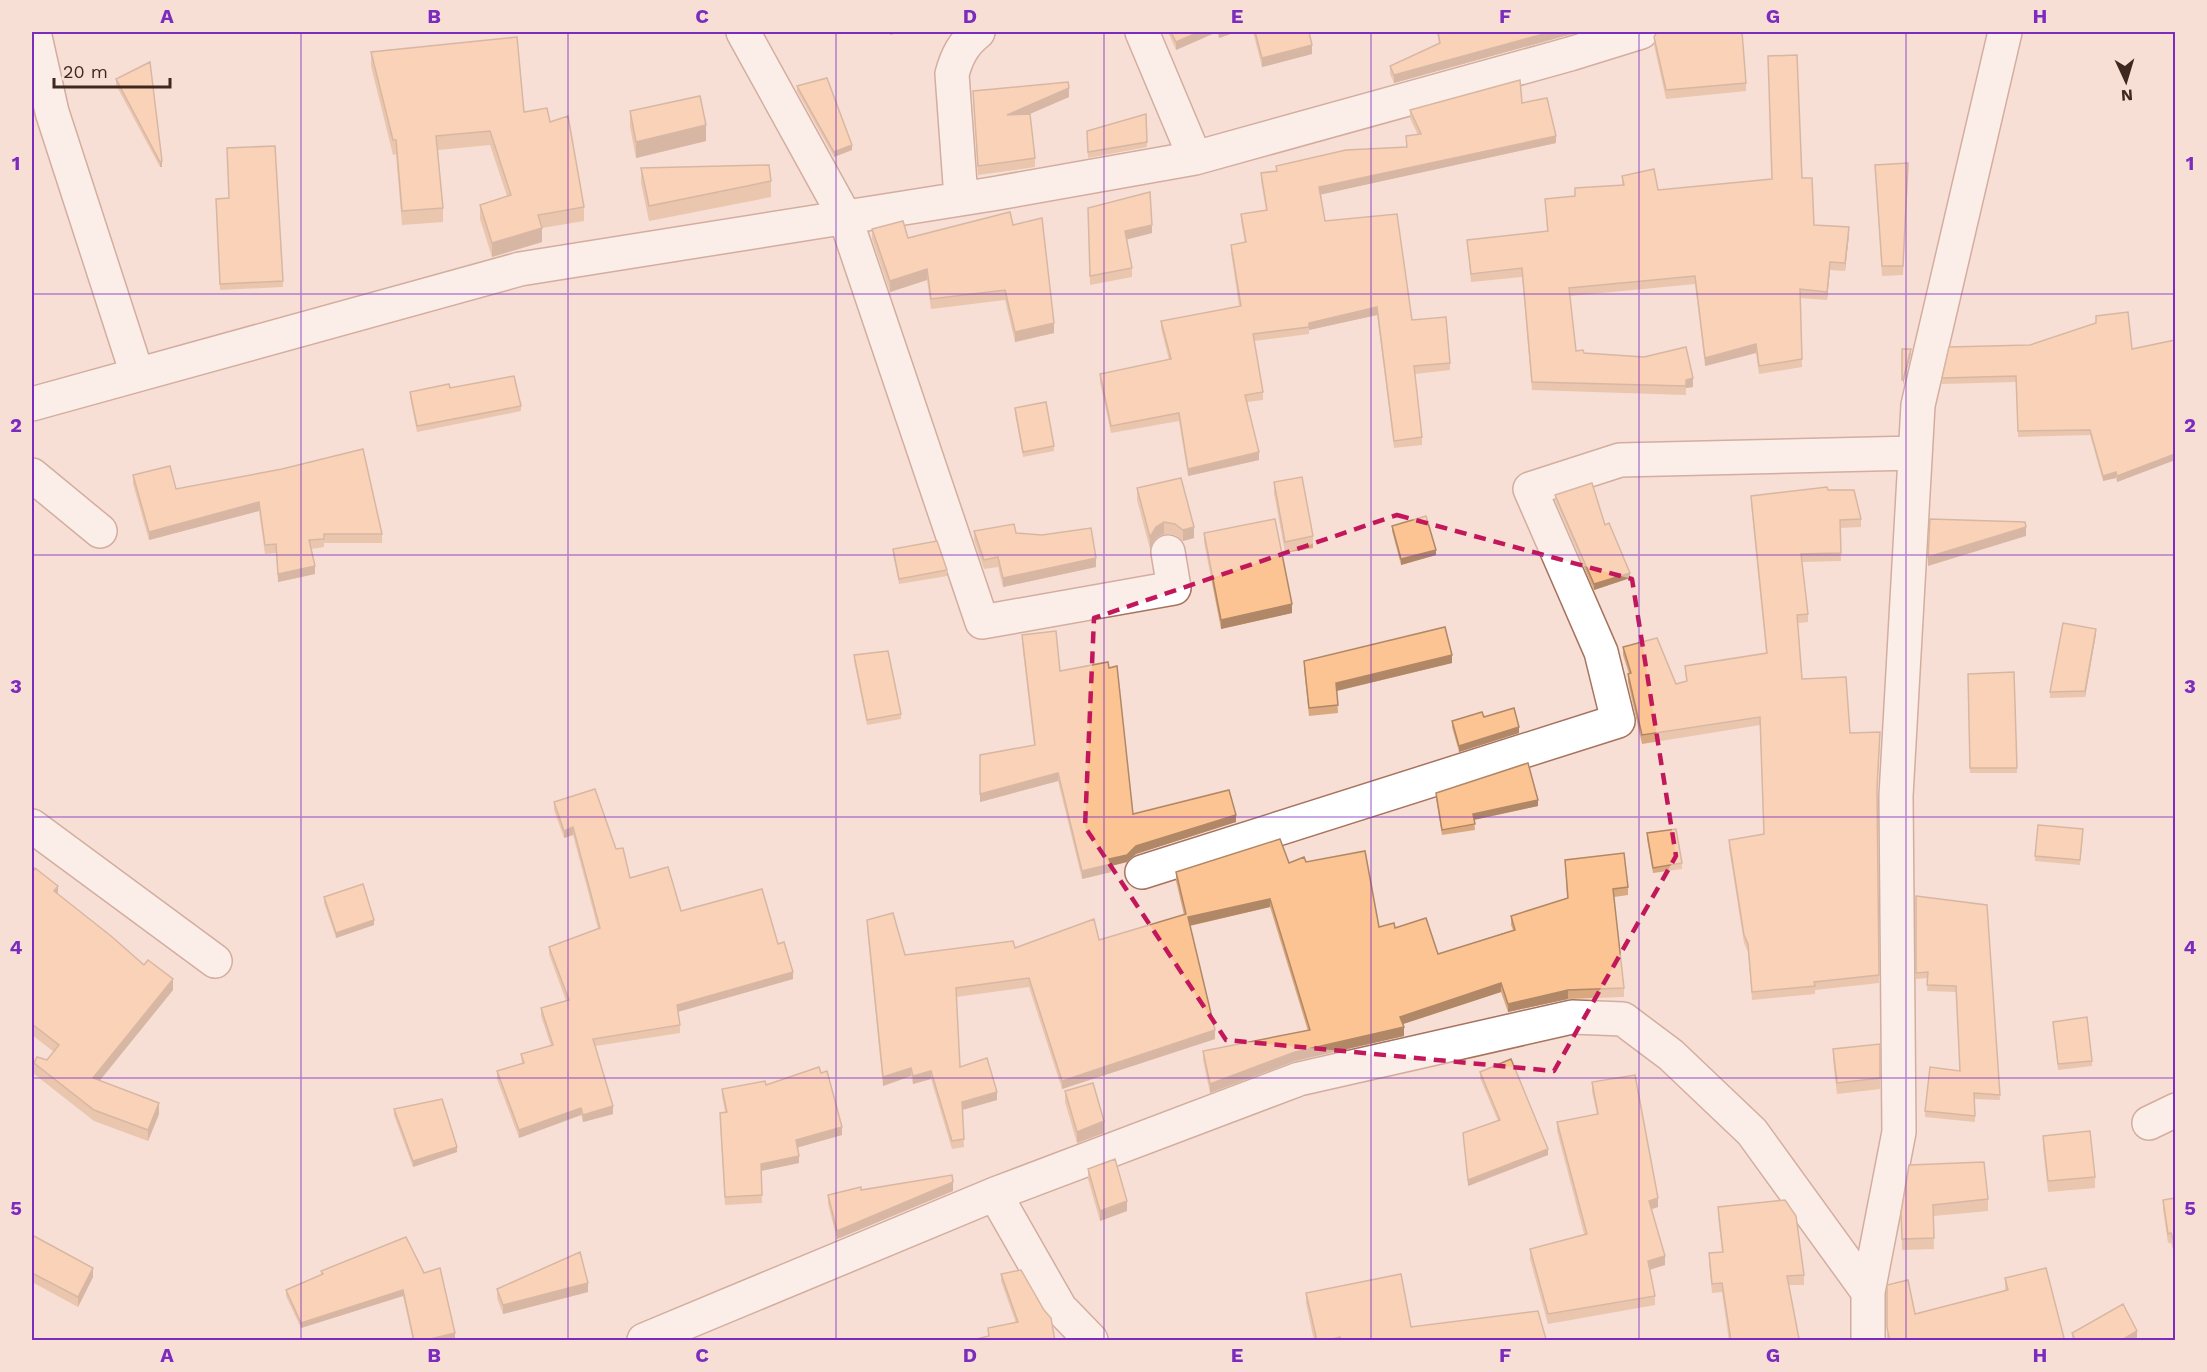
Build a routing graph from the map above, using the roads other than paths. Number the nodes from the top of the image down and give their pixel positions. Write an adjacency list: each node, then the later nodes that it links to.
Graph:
1 (34, 32): 7 (street)
2 (743, 32): 10 (street)
3 (978, 32): 9 (street)
4 (1142, 32): 8 (street)
5 (1641, 32): 8 (street)
6 (2005, 32): 13 (street)
7 (42, 105): 11 (street)
8 (1195, 158): 9 (street)
9 (961, 198): 10 (street)
10 (845, 217): 11 (street); 16 (street)
11 (136, 374): 12 (street)
12 (32, 404)
13 (1914, 453): 18 (street); 21 (street)
14 (32, 475): 15 (street)
15 (100, 531)
16 (1168, 552)
17 (32, 826): 19 (street)
18 (1142, 872)
19 (215, 961)
20 (995, 1194): 21 (street); 22 (street); 23 (street)
21 (1868, 1292): 24 (street)
22 (644, 1341)
23 (1091, 1341)
24 (1868, 1341)

